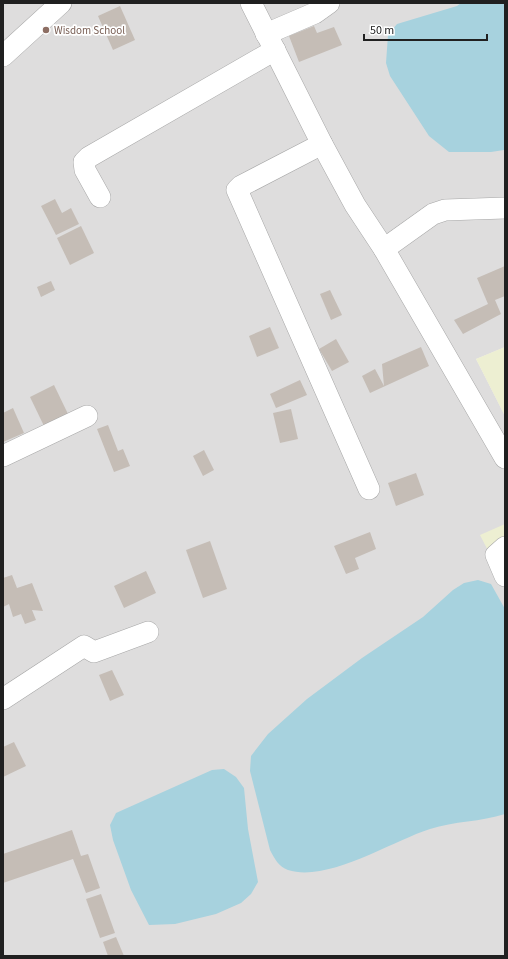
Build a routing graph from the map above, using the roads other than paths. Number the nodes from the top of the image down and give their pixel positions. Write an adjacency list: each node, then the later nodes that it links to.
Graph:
1 (61, 3): 5 (street)
2 (251, 3): 4 (street)
3 (329, 3): 4 (street)
4 (270, 42): 6 (street); 7 (street)
5 (3, 56)
6 (322, 144): 9 (street); 13 (street)
7 (100, 197)
8 (505, 208): 9 (street)
9 (384, 249): 12 (street)
10 (87, 416): 11 (street)
11 (3, 456)
12 (505, 458)
13 (369, 489)
14 (505, 547): 15 (street)
15 (505, 576)
16 (148, 632): 17 (street)
17 (3, 699)

